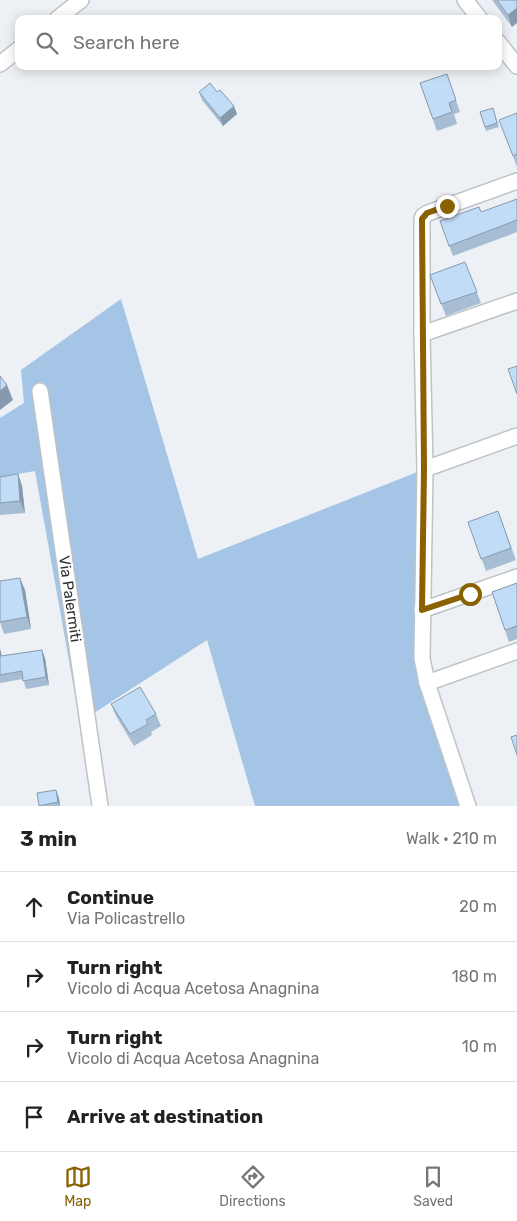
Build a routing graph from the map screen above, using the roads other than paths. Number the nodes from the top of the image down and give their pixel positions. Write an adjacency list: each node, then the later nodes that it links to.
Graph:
1 (81, 0): 3 (street)
2 (465, 0): 4 (street)
3 (62, 15)
4 (477, 15)
5 (507, 45): 8 (street)
6 (15, 52): 7 (street)
7 (0, 64)
8 (517, 66)
9 (517, 181): 11 (street)
10 (517, 301): 11 (street)
11 (422, 334): 14 (street)
12 (40, 391): 19 (street, Via Palermiti)
13 (517, 436): 14 (street)
14 (424, 469): 16 (street)
15 (517, 577): 16 (street)
16 (422, 610): 18 (street)
17 (517, 651): 18 (street)
18 (427, 684): 20 (street)
19 (100, 806)
20 (468, 806)

